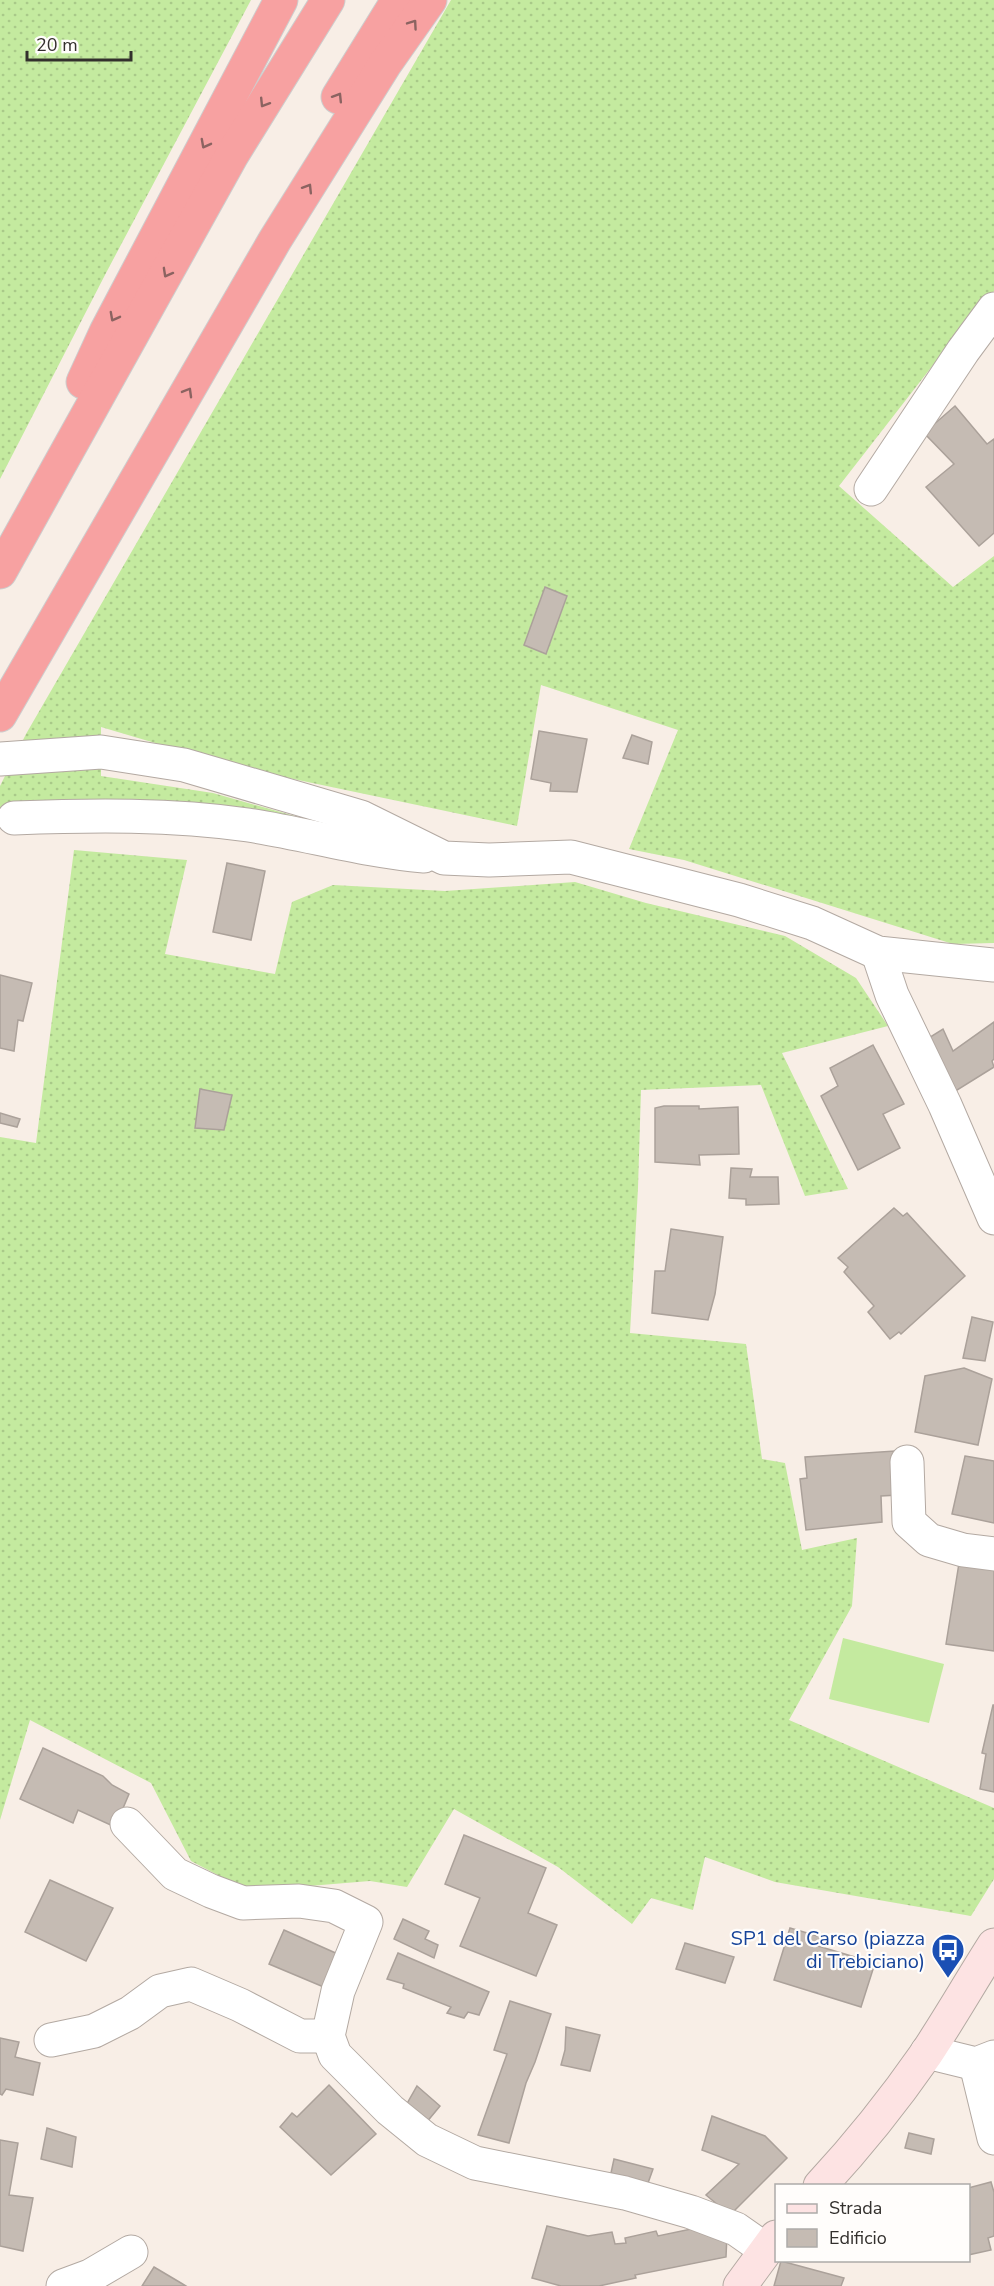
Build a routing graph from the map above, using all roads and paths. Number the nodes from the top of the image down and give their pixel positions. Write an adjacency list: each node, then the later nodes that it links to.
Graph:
1 (281, 0): 7 (highway, one-way to 7)
2 (328, 0): 8 (highway, one-way to 8)
3 (398, 0): 9 (highway, one-way to 3)
4 (430, 0): 10 (highway, one-way to 4)
5 (994, 309): 6 (street)
6 (871, 489)
7 (0, 562)
8 (0, 572)
9 (0, 697)
10 (0, 715)
11 (0, 759): 13 (street)
12 (14, 818): 13 (street)
13 (444, 858): 14 (street)
14 (878, 953): 15 (street); 16 (street)
15 (994, 965)
16 (994, 1218)
17 (907, 1462): 18 (street)
18 (994, 1554)
19 (127, 1824): 21 (street)
20 (994, 1945): 23 (main road)
21 (328, 2036): 22 (street); 27 (street)
22 (51, 2040)
23 (927, 2052): 24 (street); 26 (main road)
24 (985, 2060): 25 (street)
25 (994, 2138)
26 (822, 2184)
27 (771, 2243): 30 (main road)
28 (131, 2252): 29 (street)
29 (63, 2286)
30 (740, 2286)

